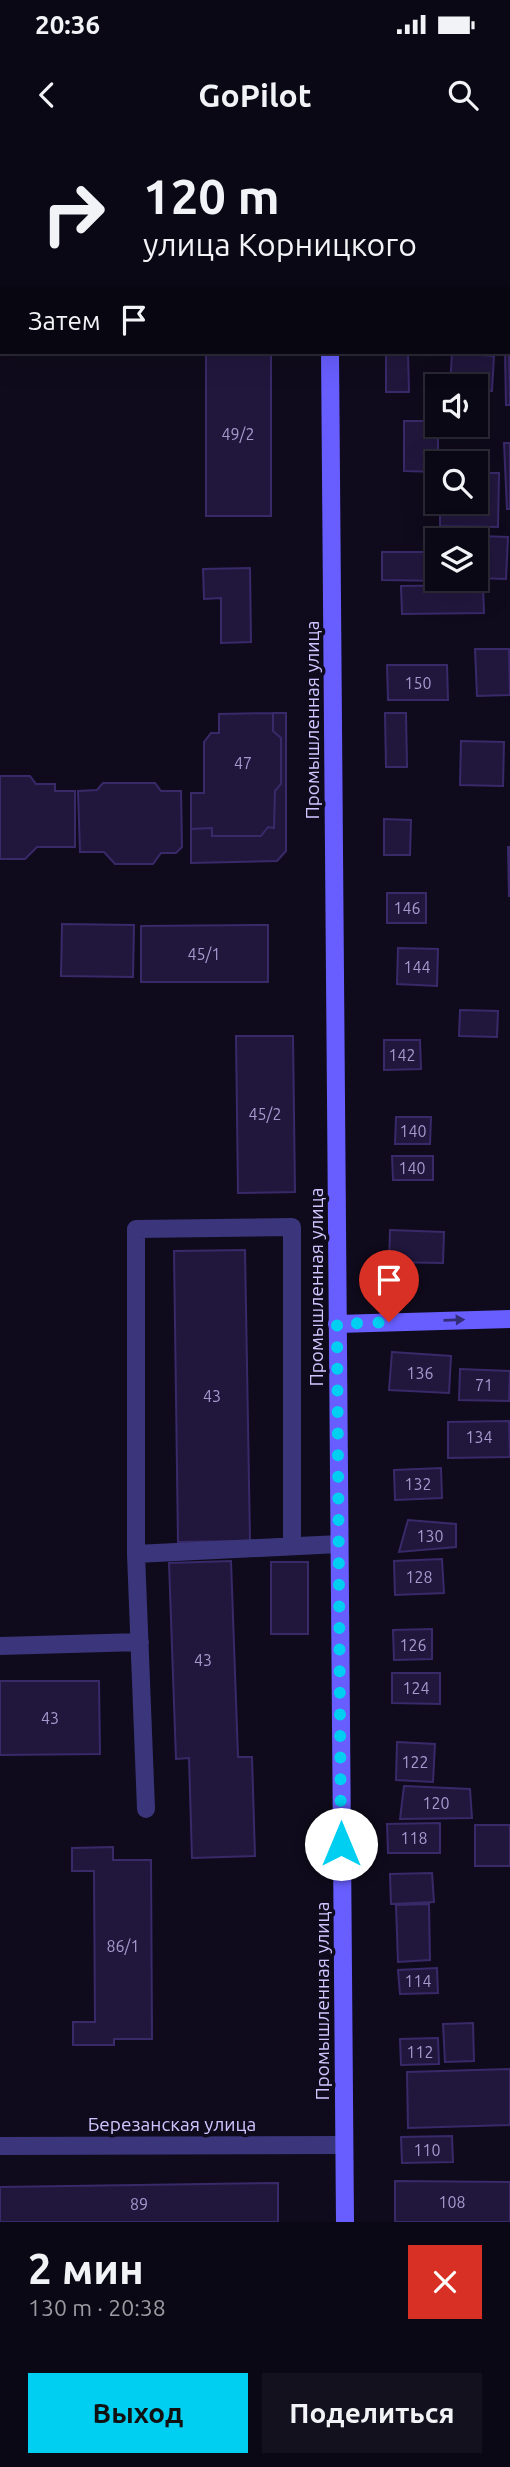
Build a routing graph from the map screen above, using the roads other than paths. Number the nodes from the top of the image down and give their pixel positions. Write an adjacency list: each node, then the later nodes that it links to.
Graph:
1 (330, 354): 3 (main road, Промышленная улица)
2 (510, 1318): 3 (main road, one-way to 2)
3 (337, 1324): 4 (main road, Промышленная улица)
4 (339, 1544): 5 (street); 10 (main road, Промышленная улица)
5 (292, 1546): 6 (street); 6 (street)
6 (136, 1554): 7 (street)
7 (140, 1642): 8 (street); 9 (street)
8 (0, 1646)
9 (146, 1809)
10 (344, 2145): 11 (street, Березанская улица); 12 (main road, Промышленная улица)
11 (0, 2146)
12 (345, 2222)

